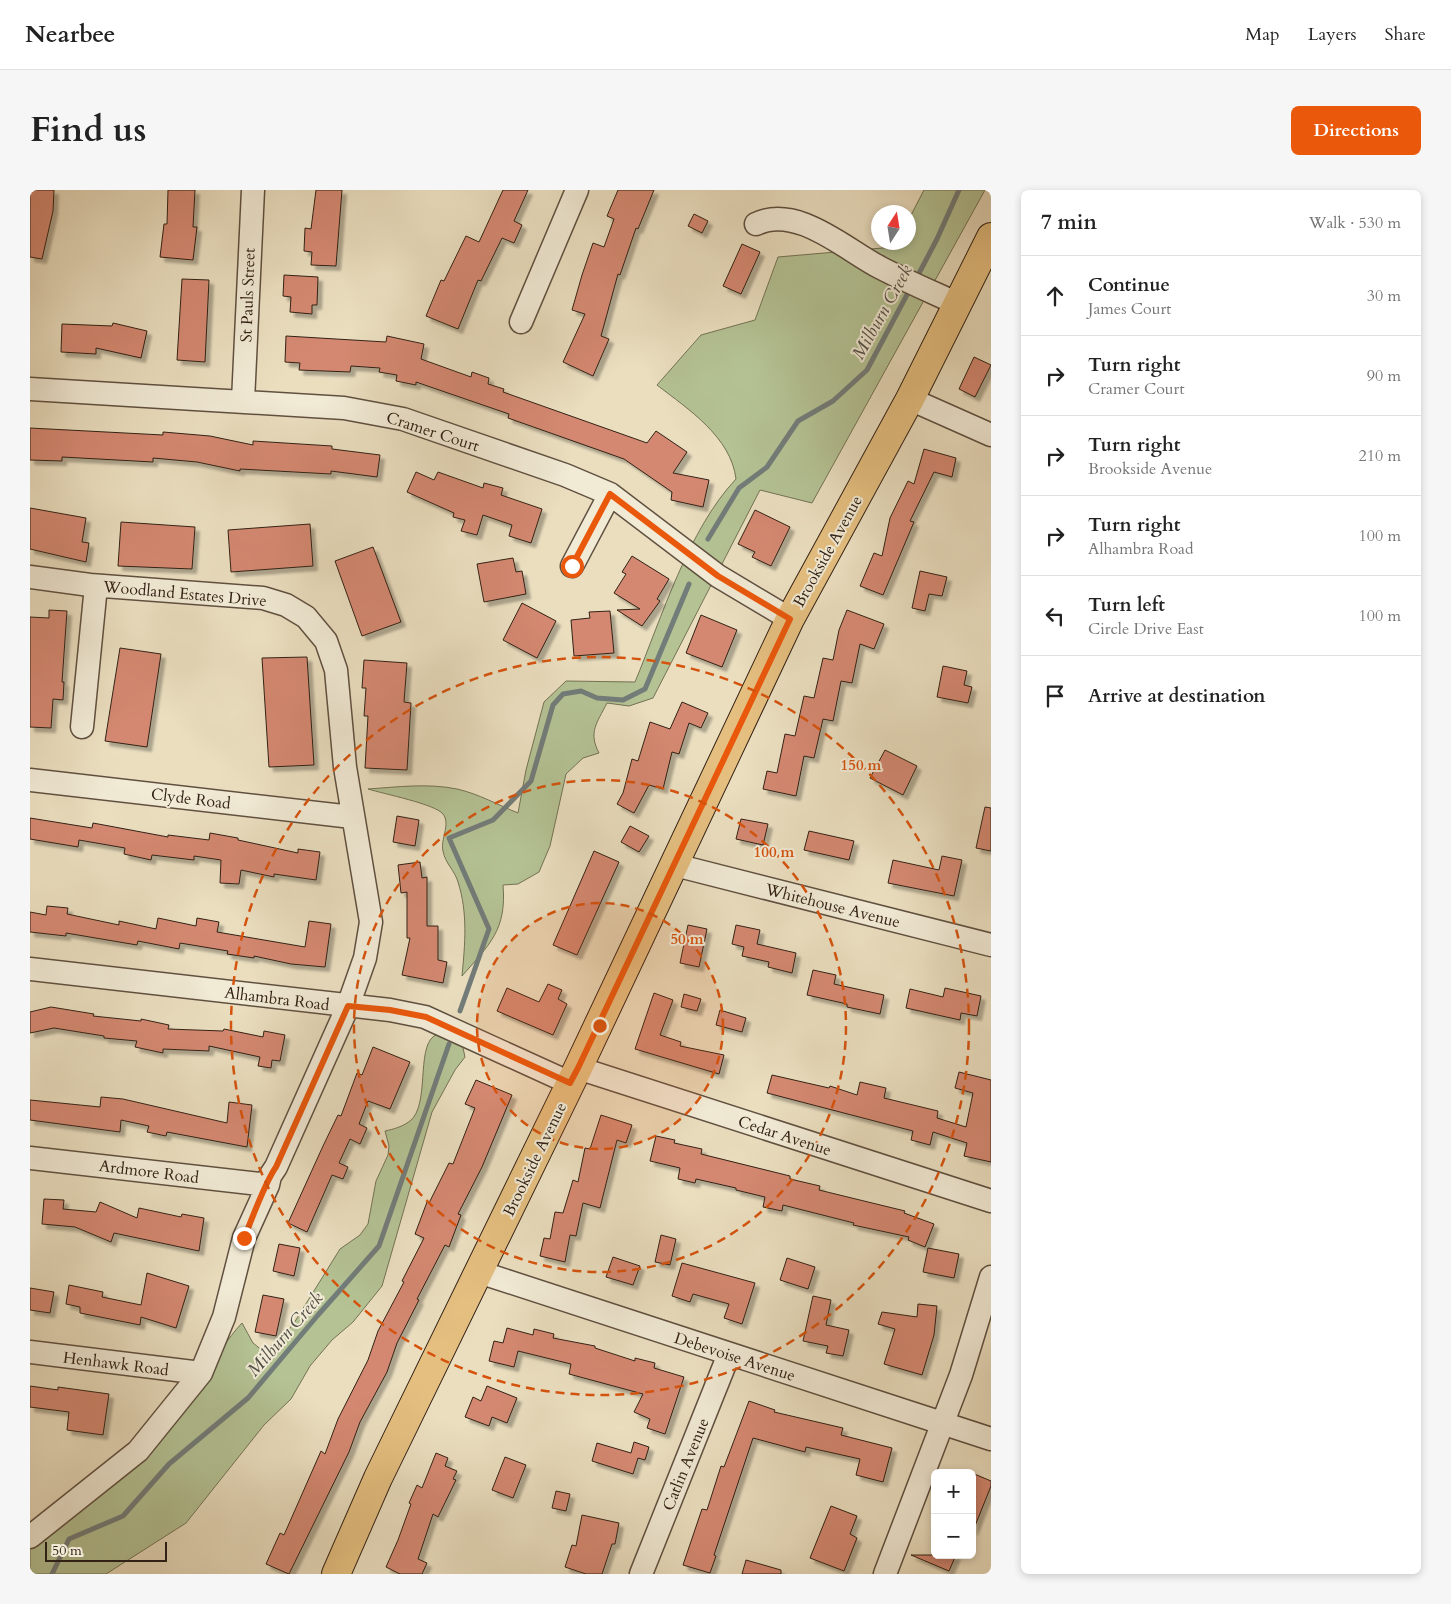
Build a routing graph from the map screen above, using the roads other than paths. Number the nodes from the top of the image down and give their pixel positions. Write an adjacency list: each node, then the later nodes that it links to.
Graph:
1 (253, 190): 9 (street, St Pauls Street)
2 (578, 190): 6 (street)
3 (756, 224): 5 (street)
4 (991, 237): 5 (main road, Brookside Avenue)
5 (958, 304): 8 (main road, Brookside Avenue)
6 (521, 322)
7 (30, 389): 9 (street, Cramer Court)
8 (910, 400): 10 (street); 15 (main road, Brookside Avenue)
9 (243, 401): 11 (street, Cramer Court)
10 (991, 435)
11 (610, 494): 12 (street); 15 (street, Cramer Court)
12 (572, 566)
13 (30, 577): 14 (street, Woodland Estates Drive)
14 (96, 586): 16 (street); 18 (street, Woodland Estates Drive)
15 (790, 619): 19 (main road, Brookside Avenue)
16 (82, 727)
17 (30, 780): 18 (street, Clyde Road)
18 (352, 817): 22 (street, Woodland Estates Drive)
19 (675, 865): 20 (street, Whitehouse Avenue); 23 (main road, Brookside Avenue)
20 (991, 945)
21 (30, 969): 22 (street, Alhambra Road)
22 (348, 1006): 23 (street, Alhambra Road); 25 (street, Woodland Estates Drive)
23 (574, 1076): 26 (street, Cedar Avenue); 27 (main road, Brookside Avenue)
24 (30, 1158): 25 (street, Ardmore Road)
25 (268, 1185): 31 (street, Woodland Estates Drive)
26 (991, 1201)
27 (479, 1272): 30 (street, Debevoise Avenue); 35 (main road, Brookside Avenue)
28 (991, 1277): 32 (street)
29 (30, 1352): 31 (street, Henhawk Road)
30 (728, 1354): 32 (street, Debevoise Avenue); 36 (street, Catlin Avenue)
31 (201, 1373): 34 (street, Woodland Estates Drive)
32 (943, 1424): 33 (street, Debevoise Avenue); 37 (street)
33 (991, 1439)
34 (30, 1537)
35 (336, 1574)
36 (642, 1574)
37 (885, 1574)

